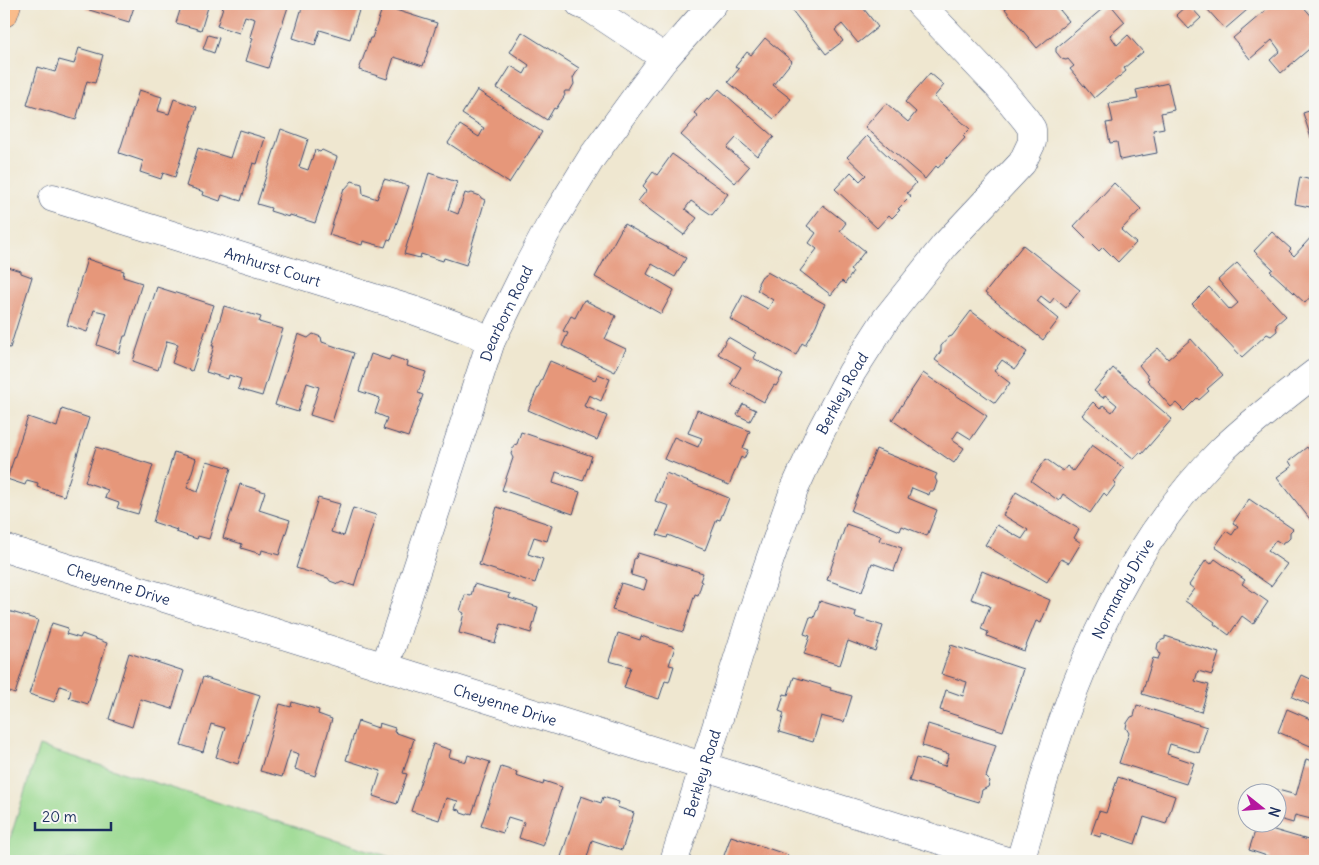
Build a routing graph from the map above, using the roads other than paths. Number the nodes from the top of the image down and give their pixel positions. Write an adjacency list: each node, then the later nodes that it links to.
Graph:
1 (6, 4): 5 (main road)
2 (580, 4): 6 (street)
3 (713, 4): 6 (street, Dearborn Road)
4 (920, 4): 12 (street, Berkley Road)
5 (4, 13)
6 (665, 58): 8 (street, Dearborn Road)
7 (53, 198): 8 (street, Amhurst Court)
8 (491, 341): 11 (street, Dearborn Road)
9 (1315, 373): 15 (street, Normandy Drive)
10 (4, 548): 11 (street, Cheyenne Drive)
11 (385, 667): 12 (street, Cheyenne Drive)
12 (703, 766): 13 (street, Berkley Road); 14 (street, Cheyenne Drive)
13 (674, 861)
14 (1008, 861)
15 (1020, 861)

